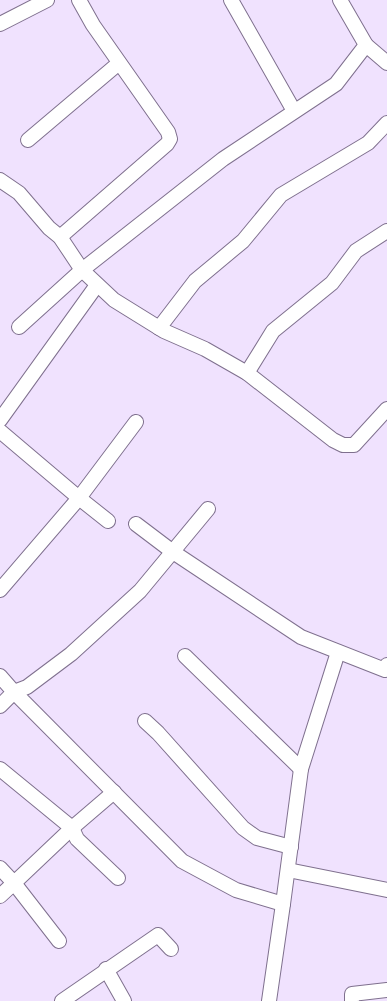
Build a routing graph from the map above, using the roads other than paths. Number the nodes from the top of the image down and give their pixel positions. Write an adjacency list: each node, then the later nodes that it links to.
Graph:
1 (47, 0): 5 (street)
2 (79, 0): 7 (street)
3 (231, 0): 9 (street)
4 (340, 0): 6 (street)
5 (0, 24)
6 (366, 45): 8 (street); 9 (street)
7 (119, 63): 11 (street); 14 (street)
8 (387, 63)
9 (294, 111): 15 (street)
10 (387, 123): 18 (street)
11 (28, 140)
12 (0, 180): 14 (street)
13 (387, 231): 19 (street)
14 (60, 237): 15 (street)
15 (82, 270): 16 (street); 17 (street)
16 (98, 285): 18 (street); 21 (street)
17 (19, 327)
18 (159, 328): 19 (street)
19 (247, 373): 20 (street)
20 (385, 414)
21 (0, 420)
22 (136, 422): 24 (street)
23 (0, 430): 24 (street)
24 (79, 498): 26 (street); 29 (street)
25 (208, 509): 28 (street)
26 (108, 522)
27 (136, 524): 28 (street)
28 (173, 552): 30 (street); 34 (street)
29 (0, 590)
30 (338, 652): 32 (street); 38 (street)
31 (185, 656): 38 (street)
32 (387, 665)
33 (0, 676): 34 (street)
34 (14, 692): 35 (street); 39 (street)
35 (0, 706)
36 (145, 722): 41 (street)
37 (0, 769): 40 (street)
38 (301, 769): 41 (street)
39 (114, 792): 40 (street); 48 (street)
40 (72, 828): 44 (street); 45 (street)
41 (291, 846): 43 (street)
42 (0, 868): 45 (street)
43 (288, 870): 46 (street); 48 (street)
44 (118, 878)
45 (14, 884): 47 (street); 49 (street)
46 (387, 890)
47 (0, 896)
48 (283, 904): 55 (street)
49 (59, 941)
50 (171, 949): 51 (street)
51 (106, 970): 53 (street); 54 (street)
52 (387, 990): 56 (street)
53 (62, 1001)
54 (124, 1001)
55 (269, 1001)
56 (352, 1001)

